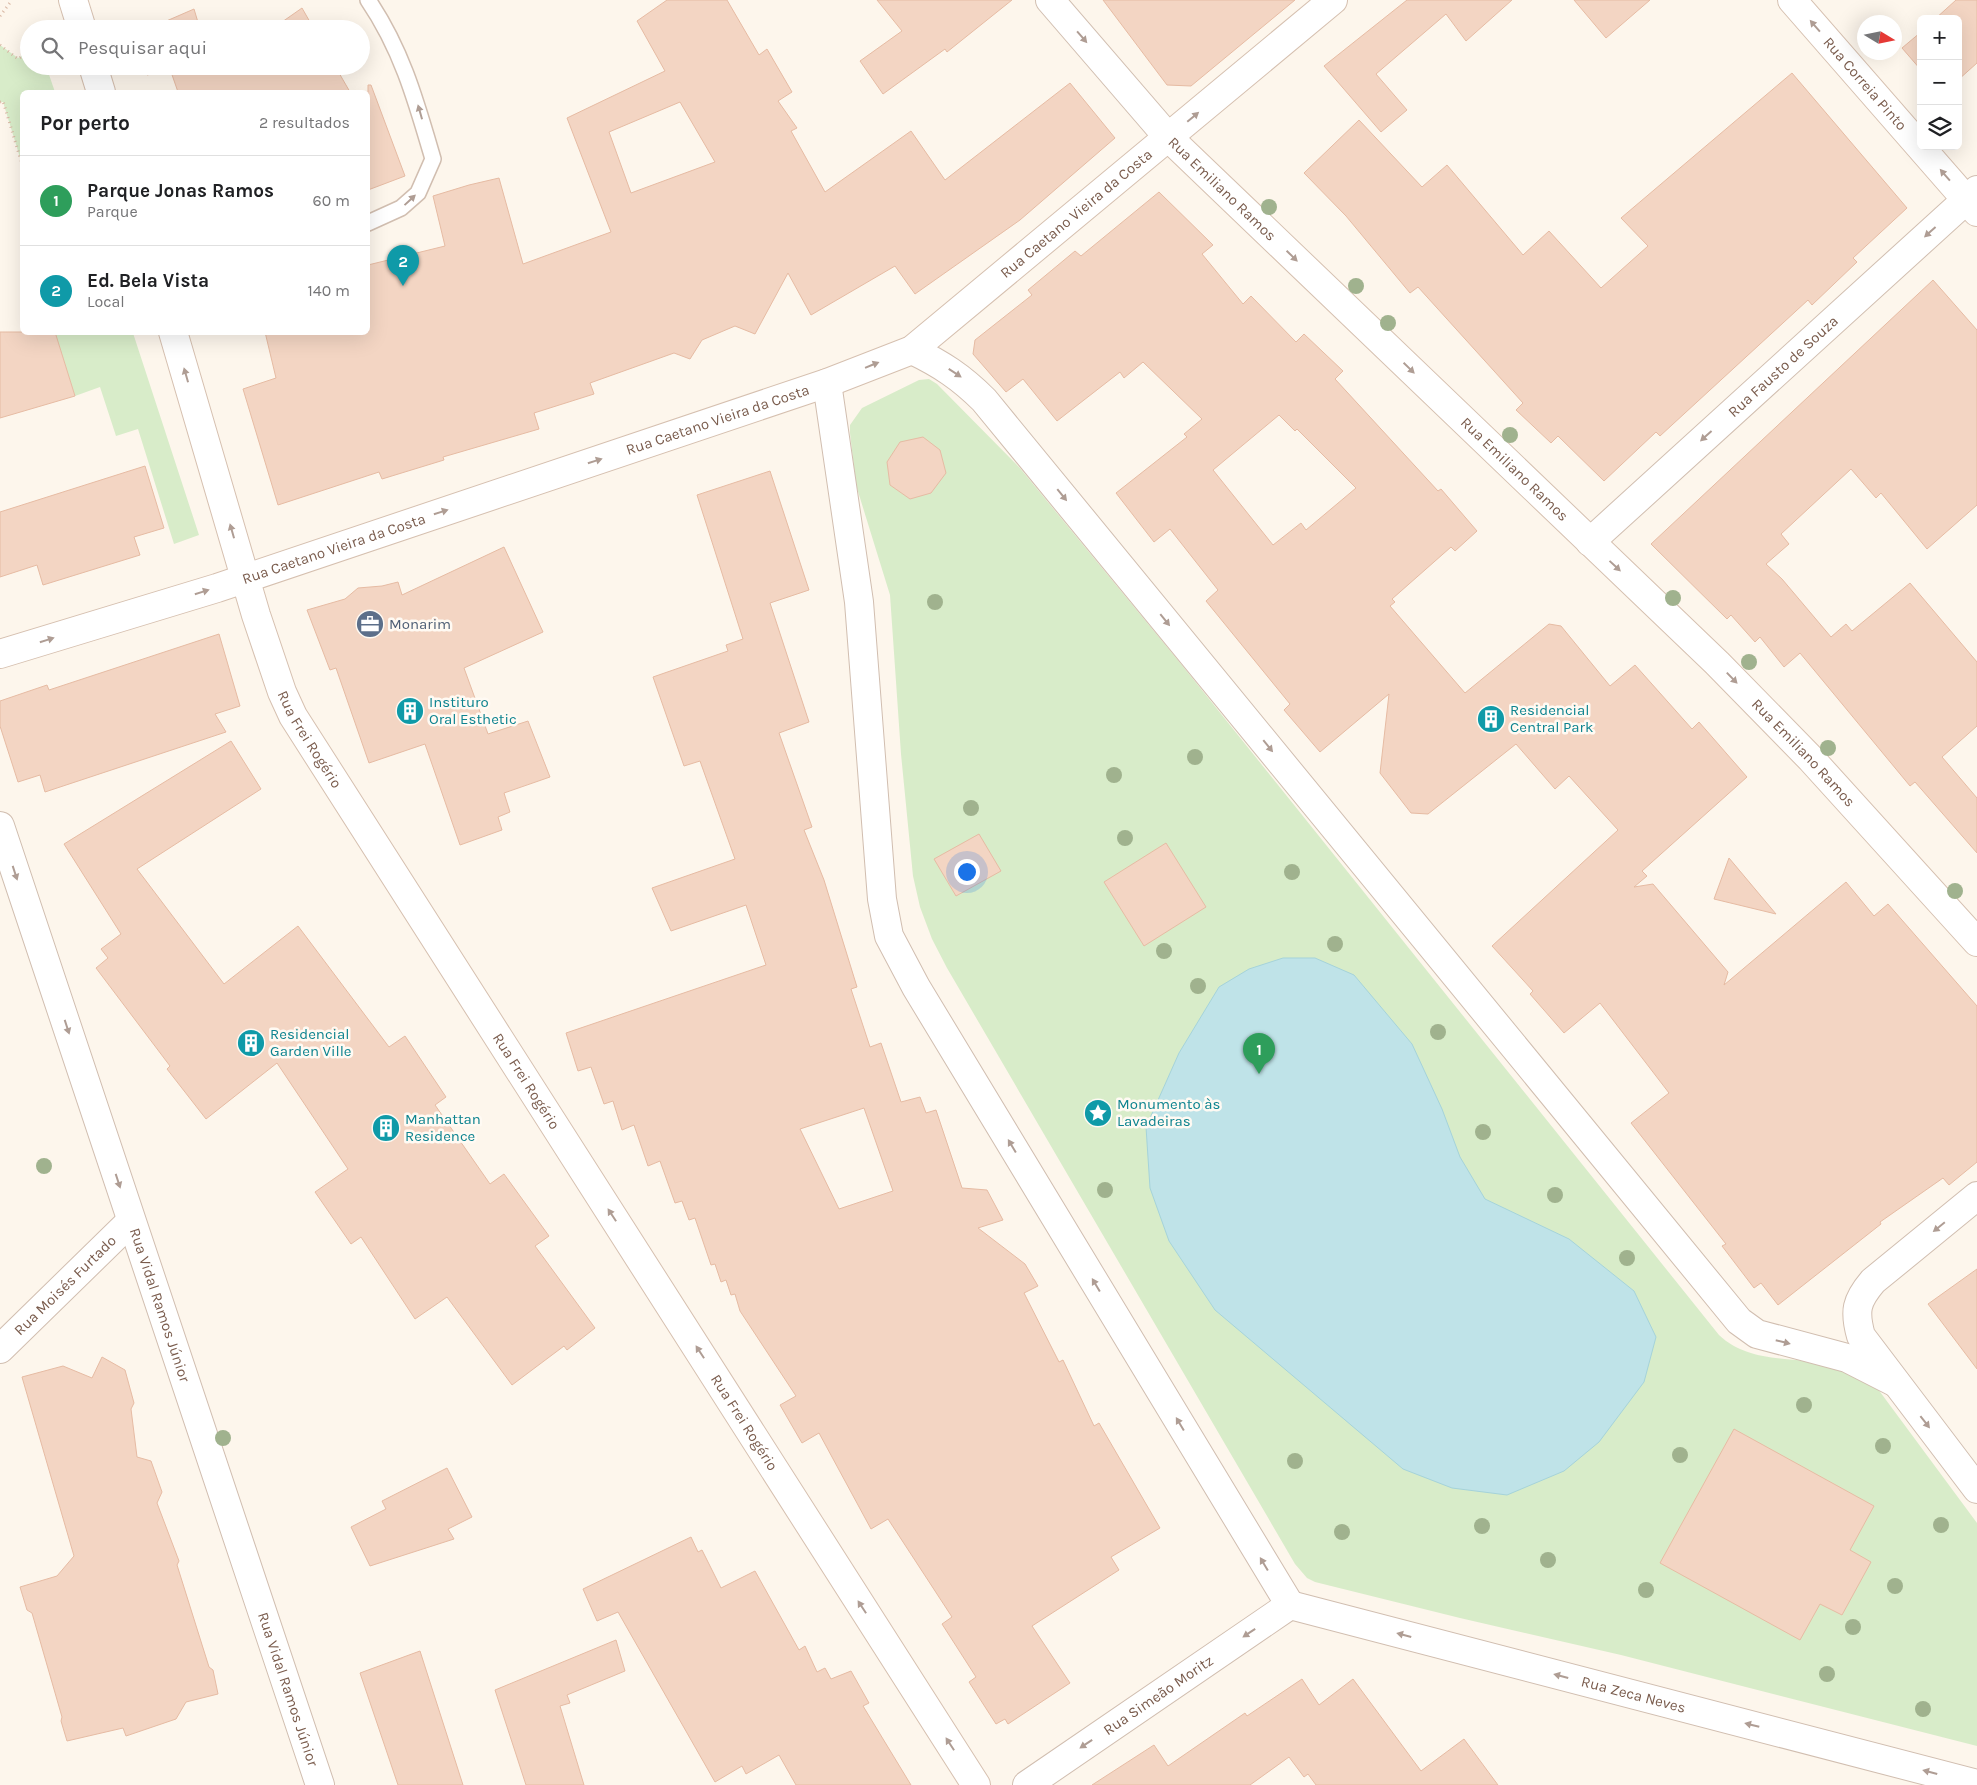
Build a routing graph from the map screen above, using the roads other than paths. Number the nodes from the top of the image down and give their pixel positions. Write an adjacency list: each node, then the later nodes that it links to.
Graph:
1 (73, 0): 6 (street)
2 (368, 0): 11 (lane, one-way to 2)
3 (1050, 0): 9 (street, Rua Emiliano Ramos, one-way to 9)
4 (1333, 0): 9 (street, Rua Caetano Vieira da Costa, one-way to 4)
5 (1792, 0): 10 (street, Rua Correia Pinto, one-way to 5)
6 (79, 20)
7 (96, 75): 8 (street)
8 (100, 90)
9 (1168, 137): 13 (street, Rua Caetano Vieira da Costa); 15 (street, Rua Emiliano Ramos, one-way to 15)
10 (1973, 200): 15 (street, Rua Fausto de Souza, one-way to 15)
11 (370, 222)
12 (174, 335): 16 (street, Rua Frei Rogério, one-way to 12)
13 (912, 350): 14 (street, Rua Caetano Vieira da Costa, one-way to 13); 23 (street, one-way to 23)
14 (827, 383): 16 (street, Rua Caetano Vieira da Costa, one-way to 14); 25 (street, one-way to 14)
15 (1590, 542): 19 (street, Rua Emiliano Ramos, one-way to 19)
16 (246, 578): 17 (street, Rua Caetano Vieira da Costa, one-way to 16); 28 (street, Rua Frei Rogério, one-way to 16)
17 (0, 654)
18 (0, 826): 21 (street, Rua Vidal Ramos Júnior, one-way to 21)
19 (1977, 942)
20 (1977, 1196): 23 (street, one-way to 23)
21 (132, 1221): 22 (street, Rua Moisés Furtado); 27 (street, Rua Vidal Ramos Júnior)
22 (0, 1350)
23 (1896, 1383): 24 (street, one-way to 24)
24 (1977, 1489)
25 (1290, 1605): 26 (street, Rua Zeca Neves, one-way to 25); 29 (street, Rua Simeão Moritz, one-way to 29)
26 (1977, 1784)
27 (320, 1785)
28 (976, 1785)
29 (1027, 1785)

